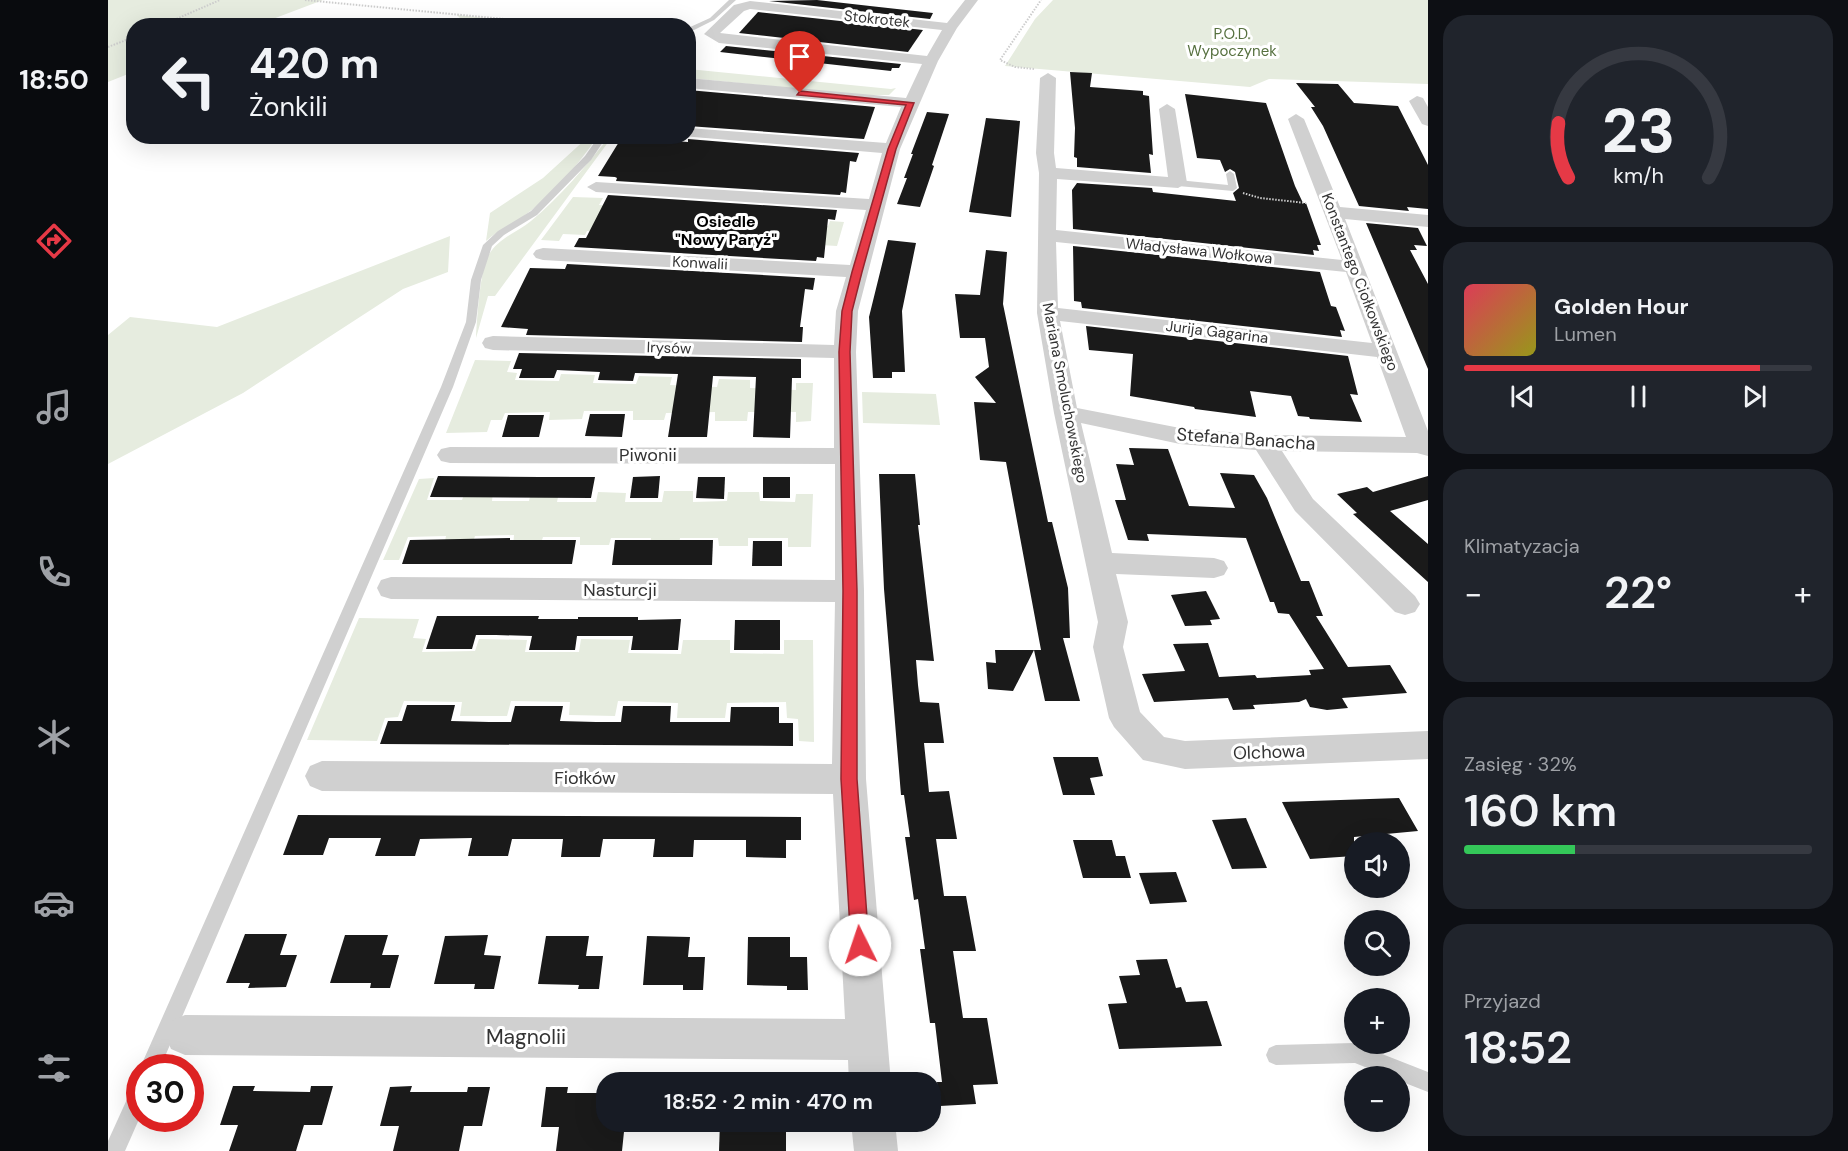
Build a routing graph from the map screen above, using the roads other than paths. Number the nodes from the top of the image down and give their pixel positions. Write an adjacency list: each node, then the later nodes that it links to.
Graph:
1 (733, 0): 4 (lane)
2 (972, 0): 3 (street)
3 (951, 27): 5 (street); 5 (street, Stokrotek)
4 (696, 28)
5 (931, 61): 9 (street)
6 (1048, 78): 16 (street, Mariana Smoluchowskiego)
7 (696, 84): 9 (street)
8 (1417, 101): 12 (street)
9 (910, 103): 15 (street)
10 (1167, 109): 18 (street)
11 (1296, 119): 21 (street, Konstantego Ciołkowskiego)
12 (1428, 121)
13 (696, 134): 15 (street)
14 (598, 144): 47 (lane)
15 (892, 149): 20 (street)
16 (1048, 173): 18 (street); 23 (street, Mariana Smoluchowskiego)
17 (1230, 174): 18 (lane)
18 (1178, 183)
19 (596, 187): 20 (street)
20 (876, 205): 26 (street)
21 (1333, 209): 22 (street); 25 (street, Konstantego Ciołkowskiego)
22 (1428, 221)
23 (1046, 236): 25 (street, Władysława Wołkowa); 27 (street, Mariana Smoluchowskiego)
24 (543, 254): 26 (street, Konwalii)
25 (1353, 267): 29 (street, Konstantego Ciołkowskiego)
26 (857, 272): 30 (street)
27 (1047, 313): 29 (street, Jurija Gagarina); 31 (street, Mariana Smoluchowskiego)
28 (493, 343): 30 (street, Irysów)
29 (1387, 351): 33 (street, Konstantego Ciołkowskiego)
30 (845, 352): 35 (street)
31 (1066, 413): 32 (street, Stefana Banacha); 36 (street, Mariana Smoluchowskiego)
32 (1264, 443): 33 (street, Stefana Banacha); 40 (street)
33 (1424, 446)
34 (450, 455): 35 (street, Piwonii)
35 (846, 456): 39 (street)
36 (1100, 563): 37 (street); 41 (street, Mariana Smoluchowskiego)
37 (1214, 568)
38 (391, 588): 39 (street, Nasturcji)
39 (850, 591): 44 (street)
40 (1405, 603)
41 (1125, 718): 42 (street, Olchowa)
42 (1428, 745)
43 (322, 776): 44 (street, Fiołków)
44 (849, 779): 46 (street)
45 (185, 1035): 46 (street, Magnolii)
46 (866, 1040): 49 (street)
47 (156, 1054)
48 (1276, 1055): 50 (lane)
49 (869, 1072)
50 (1428, 1082)
51 (126, 1124): 53 (lane)
52 (874, 1132): 54 (street)
53 (114, 1151)
54 (876, 1151)

